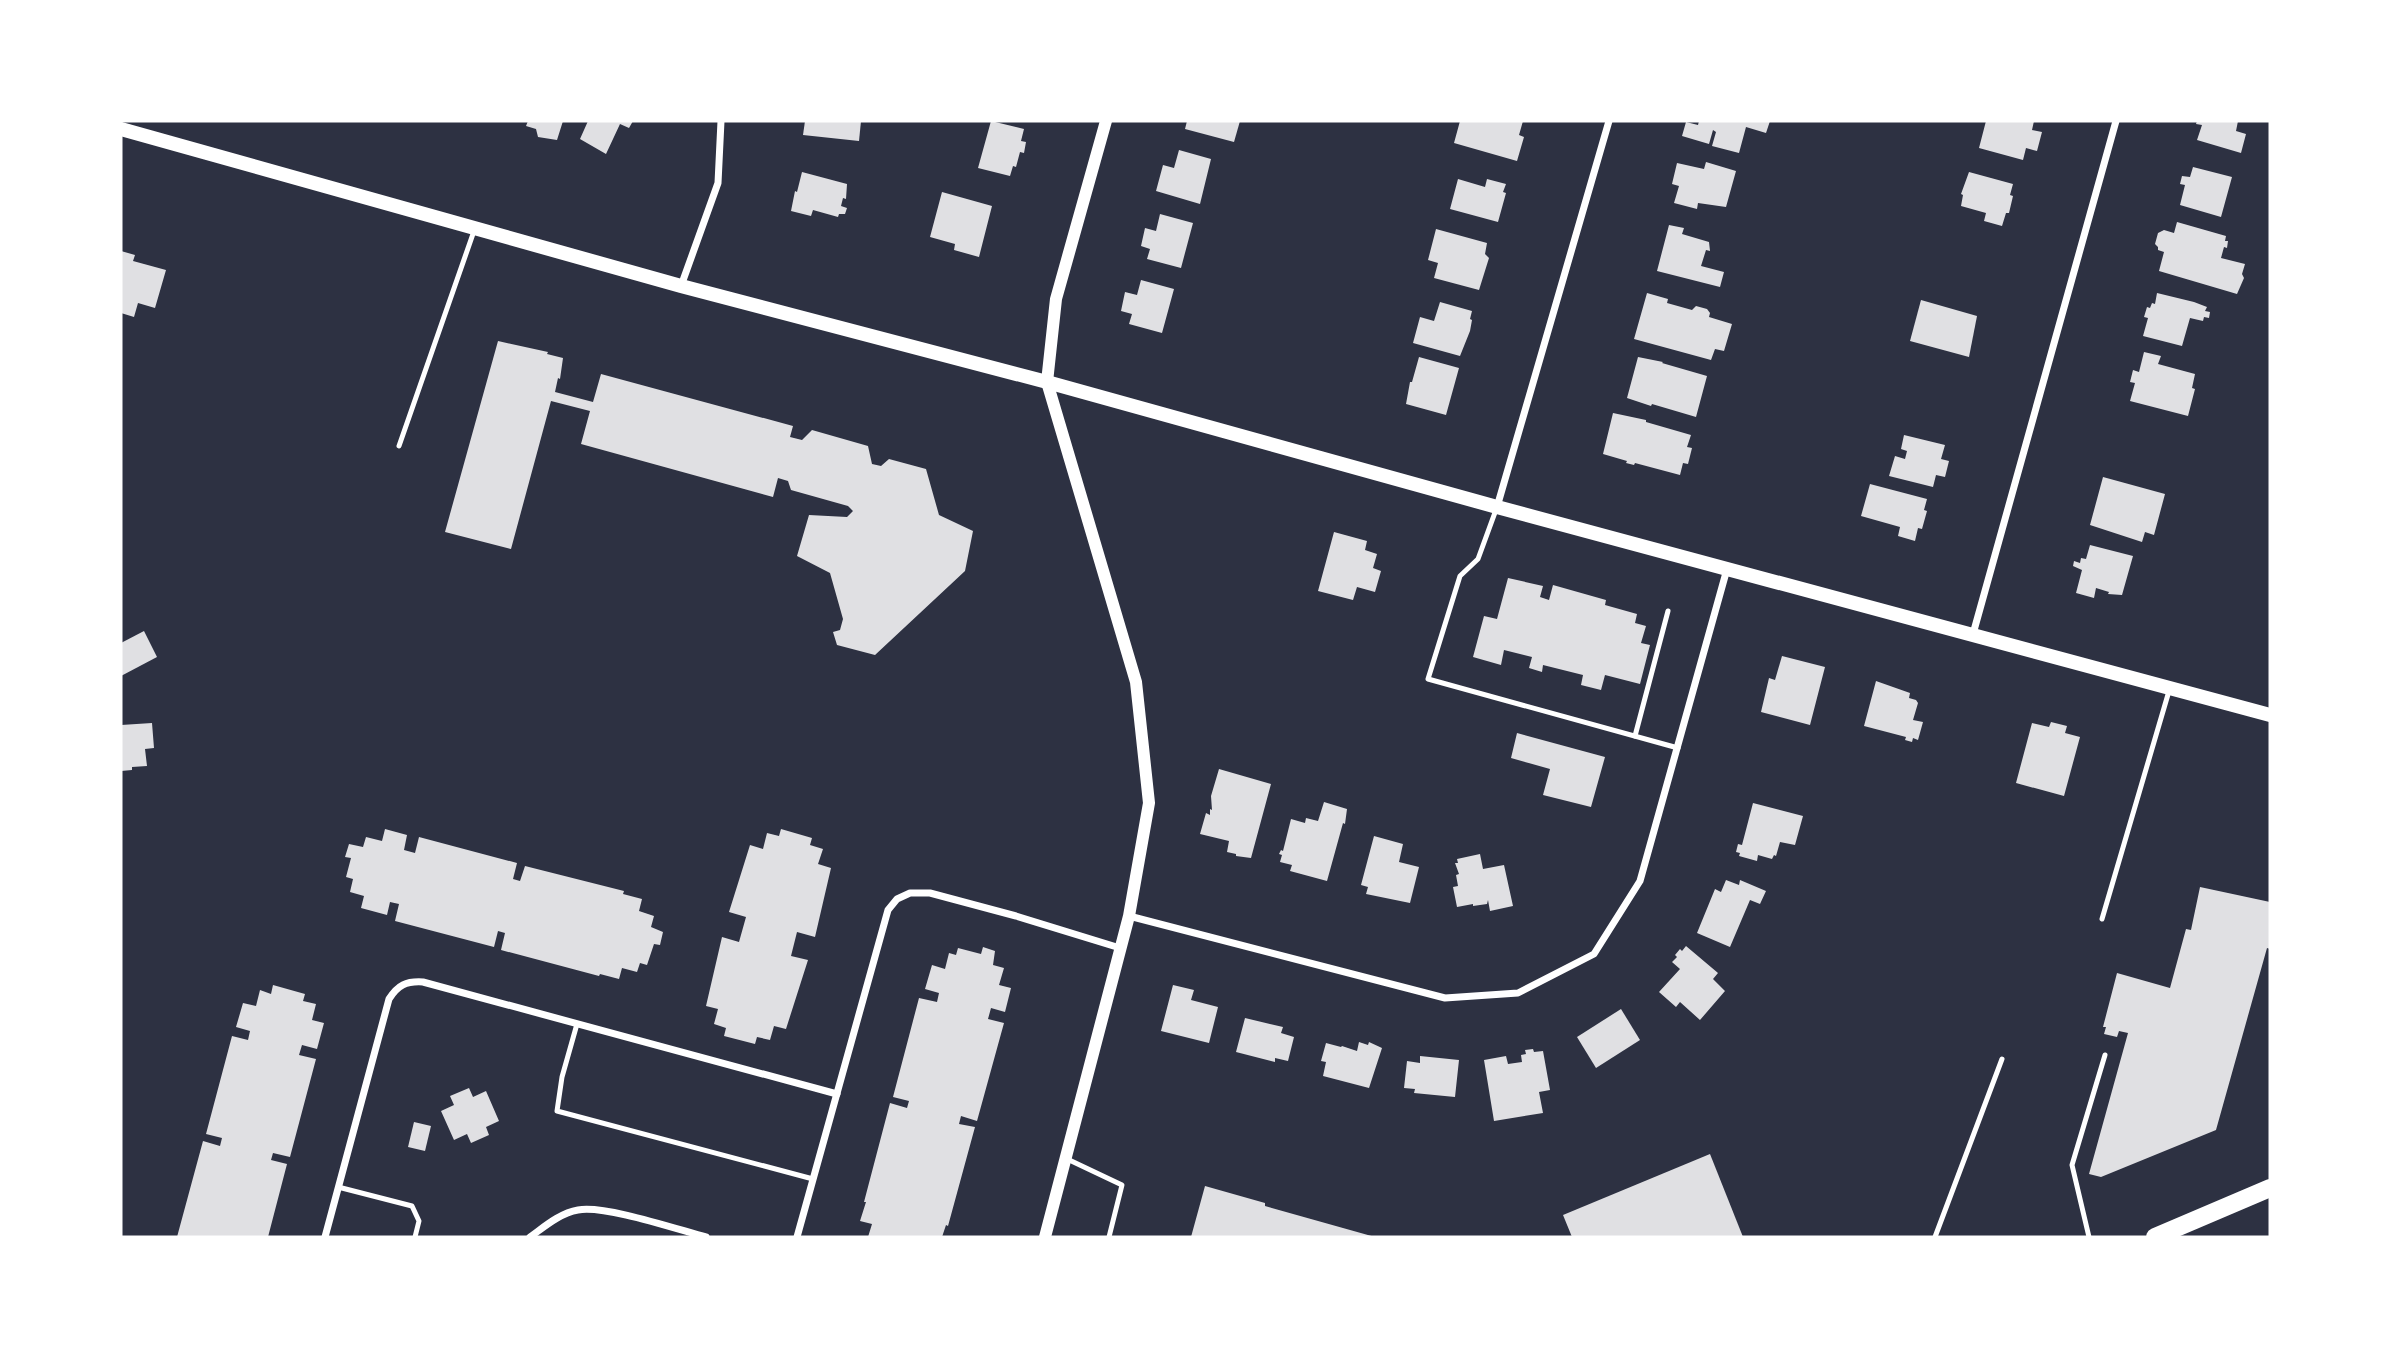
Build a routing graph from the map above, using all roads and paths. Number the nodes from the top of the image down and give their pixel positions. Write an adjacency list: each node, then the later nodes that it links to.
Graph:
1 (721, 121): 7 (street)
2 (1106, 121): 8 (street)
3 (1609, 121): 10 (street)
4 (2116, 121): 13 (street)
5 (121, 129): 6 (main road)
6 (475, 228): 7 (main road); 9 (lane)
7 (681, 286): 8 (main road)
8 (1047, 382): 10 (main road); 18 (street)
9 (399, 446)
10 (1497, 507): 11 (main road); 16 (lane)
11 (1727, 569): 13 (main road); 17 (street)
12 (1668, 611): 16 (lane)
13 (1973, 634): 14 (main road)
14 (2170, 688): 15 (main road); 19 (lane)
15 (2270, 715)
16 (1635, 736): 17 (lane)
17 (1678, 748): 18 (street)
18 (1129, 916): 20 (street)
19 (2102, 919)
20 (1120, 948): 24 (street); 25 (street)
21 (577, 1024): 24 (street); 26 (lane); 27 (street)
22 (2105, 1055): 37 (lane)
23 (2002, 1059): 36 (lane)
24 (837, 1094): 26 (street)
25 (1065, 1158): 34 (street); 35 (lane)
26 (813, 1179): 33 (street)
27 (338, 1187): 29 (street); 30 (lane)
28 (2270, 1188): 38 (main road)
29 (325, 1237)
30 (415, 1237)
31 (530, 1237): 32 (street)
32 (706, 1237)
33 (797, 1237)
34 (1045, 1237)
35 (1109, 1237)
36 (1935, 1237)
37 (2090, 1237)
38 (2155, 1237)

